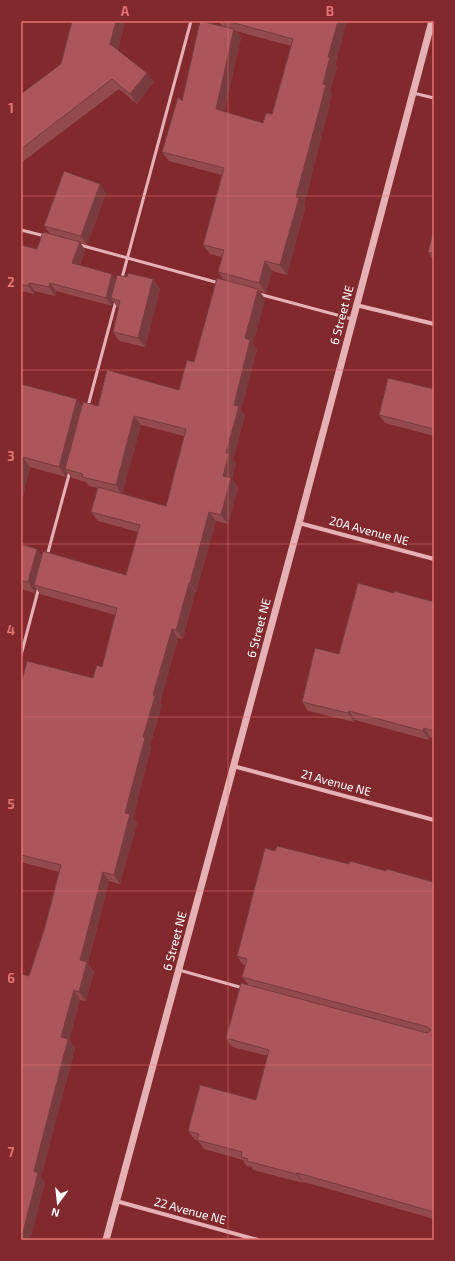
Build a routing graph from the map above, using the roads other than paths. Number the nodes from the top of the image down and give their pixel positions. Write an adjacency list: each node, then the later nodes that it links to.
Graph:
1 (191, 21): 8 (lane)
2 (432, 21): 3 (street, 6 Street NE)
3 (413, 93): 4 (lane); 13 (street, 6 Street NE)
4 (434, 98)
5 (21, 230): 6 (lane)
6 (52, 238)
7 (74, 244): 8 (lane)
8 (128, 258): 9 (lane); 10 (lane)
9 (122, 281)
10 (226, 285)
11 (256, 293): 14 (lane)
12 (117, 296): 16 (lane)
13 (356, 305): 14 (street, 6 Street NE); 15 (street)
14 (352, 319): 18 (street, 6 Street NE)
15 (434, 324)
16 (87, 410)
17 (72, 464): 20 (lane)
18 (299, 523): 19 (street, 20A Avenue NE); 23 (street, 6 Street NE)
19 (434, 559)
20 (46, 563)
21 (40, 586): 22 (lane)
22 (21, 655)
23 (233, 766): 24 (street, 21 Avenue NE); 25 (street, 6 Street NE)
24 (434, 820)
25 (178, 970): 26 (lane); 27 (street, 6 Street NE)
26 (246, 988)
27 (116, 1201): 28 (street, 6 Street NE); 29 (street, 22 Avenue NE)
28 (106, 1240)
29 (258, 1240)

